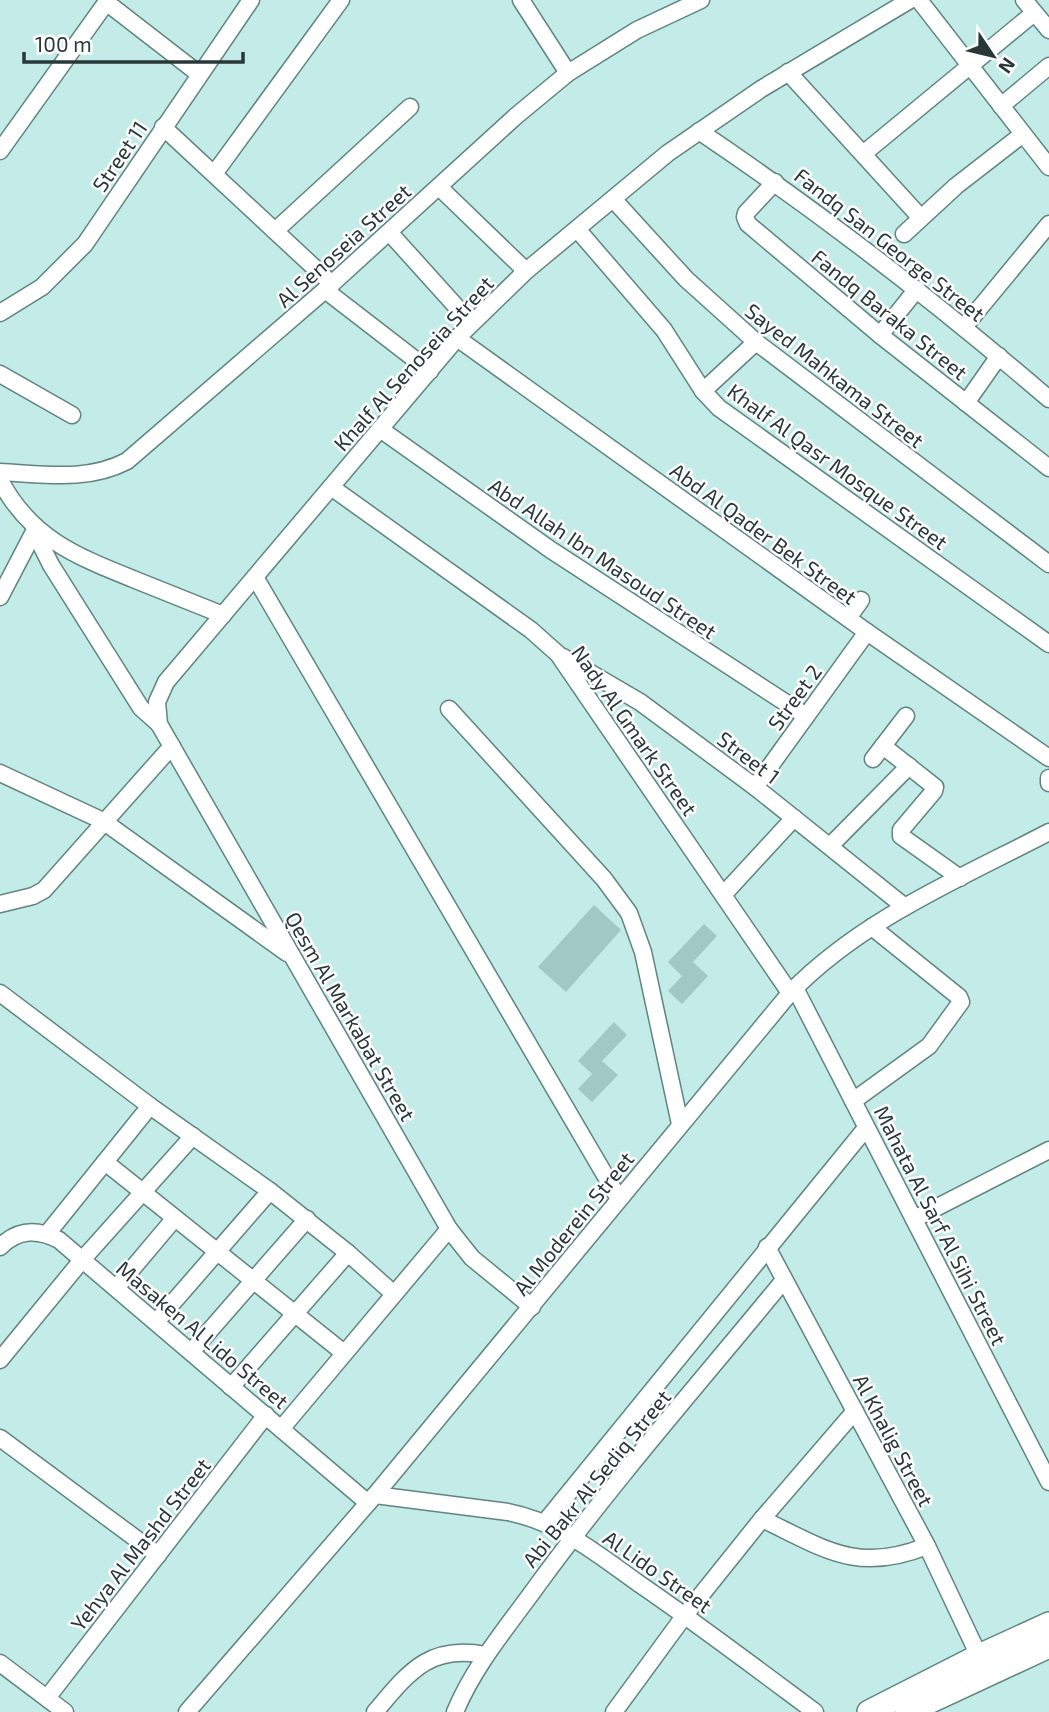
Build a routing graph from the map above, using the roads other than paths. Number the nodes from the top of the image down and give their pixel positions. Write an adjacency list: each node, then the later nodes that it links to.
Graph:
1 (251, 0): 14 (street, Street 11)
2 (341, 0): 23 (street)
3 (521, 0): 13 (street)
4 (701, 0): 13 (street, Al Senoseia Street)
5 (910, 0): 12 (street, Khalf Al Senoseia Street)
6 (919, 0): 10 (street)
7 (107, 1): 14 (street); 20 (street)
8 (1029, 6): 9 (street); 10 (street)
9 (1049, 30)
10 (970, 65): 15 (street); 21 (street)
11 (1049, 66): 15 (street)
12 (788, 72): 18 (street, Khalf Al Senoseia Street); 21 (street)
13 (568, 73): 25 (street, Al Senoseia Street)
14 (199, 74): 17 (street, Street 11)
15 (1001, 106): 19 (street)
16 (410, 107): 30 (street)
17 (163, 127): 23 (street); 36 (street, Street 11)
18 (699, 131): 24 (street, Fandq San George Street); 26 (street, Khalf Al Senoseia Street)
19 (1023, 134): 22 (street); 27 (street)
20 (0, 150)
21 (863, 154): 27 (street)
22 (1049, 167)
23 (214, 174): 30 (street)
24 (775, 182): 35 (street, Fandq San George Street); 39 (street, Fandq Baraka Street)
25 (439, 187): 31 (street, Al Senoseia Street); 33 (street)
26 (613, 199): 29 (street, Khalf Al Senoseia Street); 41 (street, Sayed Mahkama Street)
27 (921, 218): 32 (street)
28 (1049, 224): 38 (street)
29 (577, 229): 33 (street, Khalf Al Senoseia Street); 45 (street, Khalf Al Qasr Mosque Street)
30 (275, 231): 34 (street)
31 (389, 232): 34 (street, Al Senoseia Street); 37 (street)
32 (904, 234)
33 (526, 271): 37 (street, Khalf Al Senoseia Street)
34 (328, 287): 43 (street); 51 (street, Al Senoseia Street)
35 (917, 289): 38 (street, Fandq San George Street); 39 (street)
36 (0, 313)
37 (471, 323): 40 (street, Khalf Al Senoseia Street)
38 (964, 327): 42 (street, Fandq San George Street)
39 (880, 335): 47 (street, Fandq Baraka Street)
40 (457, 338): 43 (street, Khalf Al Senoseia Street); 60 (street, Abd Al Qader Bek Street)
41 (756, 342): 45 (street); 55 (street, Sayed Mahkama Street)
42 (999, 356): 46 (street, Fandq San George Street); 47 (street)
43 (430, 371): 49 (street, Khalf Al Senoseia Street)
44 (0, 374): 48 (street)
45 (703, 391): 62 (street, Khalf Al Qasr Mosque Street)
46 (1049, 399)
47 (966, 402): 50 (street, Fandq Baraka Street)
48 (72, 415)
49 (380, 429): 53 (street, Khalf Al Senoseia Street); 65 (street, Abd Allah Ibn Masoud Street)
50 (1049, 468)
51 (0, 472)
52 (0, 480): 54 (street)
53 (331, 487): 56 (street, Khalf Al Senoseia Street); 63 (street, Nady Al Gmark Street)
54 (36, 528): 57 (street); 59 (street); 67 (street, Qesm Al Markabat Street)
55 (1049, 564)
56 (255, 577): 59 (street, Khalf Al Senoseia Street); 94 (street)
57 (0, 597)
58 (861, 600): 60 (street)
59 (223, 615): 67 (street, Khalf Al Senoseia Street)
60 (848, 618): 61 (street, Abd Al Qader Bek Street)
61 (867, 632): 65 (street, Street 2); 69 (street, Abd Al Qader Bek Street)
62 (1049, 644)
63 (558, 654): 72 (street, Street 1); 78 (street, Nady Al Gmark Street)
64 (449, 709): 87 (street)
65 (806, 716): 72 (street, Street 2)
66 (906, 716): 70 (street)
67 (159, 724): 68 (street, Qesm Al Markabat Street)
68 (172, 746): 74 (street); 82 (street, Qesm Al Markabat Street)
69 (1049, 758)
70 (909, 766): 76 (street); 77 (street)
71 (0, 774): 74 (street)
72 (755, 787): 73 (street, Street 1)
73 (794, 818): 76 (street, Street 1); 78 (street)
74 (103, 821): 79 (street); 82 (street)
75 (1049, 832): 77 (street, Al Moderein Street)
76 (830, 846): 80 (street, Street 1)
77 (960, 878): 80 (street, Al Moderein Street)
78 (723, 895): 83 (street, Nady Al Gmark Street)
79 (0, 904)
80 (905, 906): 81 (street, Al Moderein Street)
81 (872, 927): 83 (street, Al Moderein Street); 85 (street)
82 (292, 956): 98 (street, Qesm Al Markabat Street)
83 (792, 990): 85 (street, Mahata Al Sarf Al Sihi Street); 87 (street, Al Moderein Street)
84 (1, 997): 86 (street)
85 (853, 1101): 88 (street, Mahata Al Sarf Al Sihi Street)
86 (150, 1106): 89 (street); 91 (street)
87 (680, 1124): 94 (street, Al Moderein Street)
88 (866, 1128): 97 (street, Mahata Al Sarf Al Sihi Street); 101 (street, Abi Bakr Al Sediq Street)
89 (193, 1136): 92 (street); 93 (street)
90 (1049, 1150): 97 (street)
91 (105, 1162): 92 (street); 99 (street)
92 (142, 1191): 95 (street); 104 (street)
93 (270, 1191): 96 (street); 102 (street)
94 (620, 1199): 109 (street, Al Moderein Street)
95 (175, 1218): 102 (street); 107 (street)
96 (307, 1219): 103 (street); 106 (street)
97 (914, 1219): 120 (street, Mahata Al Sarf Al Sihi Street)
98 (449, 1229): 108 (street); 109 (street, Qesm Al Markabat Street)
99 (47, 1234): 100 (street); 104 (street, Masaken Al Lido Street)
100 (0, 1247)
101 (767, 1247): 105 (street, Al Khalig Street); 123 (street, Abi Bakr Al Sediq Street)
102 (218, 1251): 106 (street); 111 (street)
103 (348, 1253): 108 (street); 110 (street)
104 (82, 1259): 107 (street, Masaken Al Lido Street); 114 (street)
105 (784, 1279): 116 (street, Al Khalig Street); 124 (street, Abi Bakr Al Sediq Street)
106 (254, 1280): 110 (street); 112 (street)
107 (116, 1288): 111 (street, Masaken Al Lido Street)
108 (394, 1294): 113 (street)
109 (532, 1307): 121 (street, Al Moderein Street)
110 (295, 1314): 113 (street); 115 (street)
111 (156, 1322): 112 (street, Masaken Al Lido Street)
112 (191, 1352): 115 (street, Masaken Al Lido Street)
113 (344, 1353): 118 (street)
114 (0, 1360)
115 (231, 1387): 117 (street, Masaken Al Lido Street)
116 (855, 1411): 122 (street); 125 (street, Al Khalig Street)
117 (265, 1416): 118 (street, Masaken Al Lido Street); 126 (street, Yehya Al Mashd Street)
118 (281, 1429): 121 (street, Masaken Al Lido Street)
119 (0, 1438): 126 (street)
120 (1049, 1482)
121 (372, 1499): 123 (street, Al Lido Street); 135 (street, Al Moderein Street)
122 (762, 1519): 125 (street); 127 (street)
123 (544, 1522): 124 (street, Al Lido Street)
124 (573, 1537): 127 (street, Al Lido Street); 130 (street, Abi Bakr Al Sediq Street)
125 (927, 1546): 131 (street, Al Khalig Street)
126 (158, 1555): 133 (street, Yehya Al Mashd Street)
127 (685, 1615): 138 (street); 139 (street, Al Lido Street)
128 (1049, 1623): 131 (street)
129 (1049, 1646): 141 (street)
130 (486, 1655): 136 (street); 137 (street, Abi Bakr Al Sediq Street)
131 (979, 1656): 140 (street)
132 (0, 1663): 133 (street)
133 (47, 1698): 134 (street)
134 (65, 1712)
135 (187, 1712)
136 (375, 1712)
137 (455, 1712)
138 (614, 1712)
139 (815, 1712)
140 (869, 1712)
141 (907, 1712)

